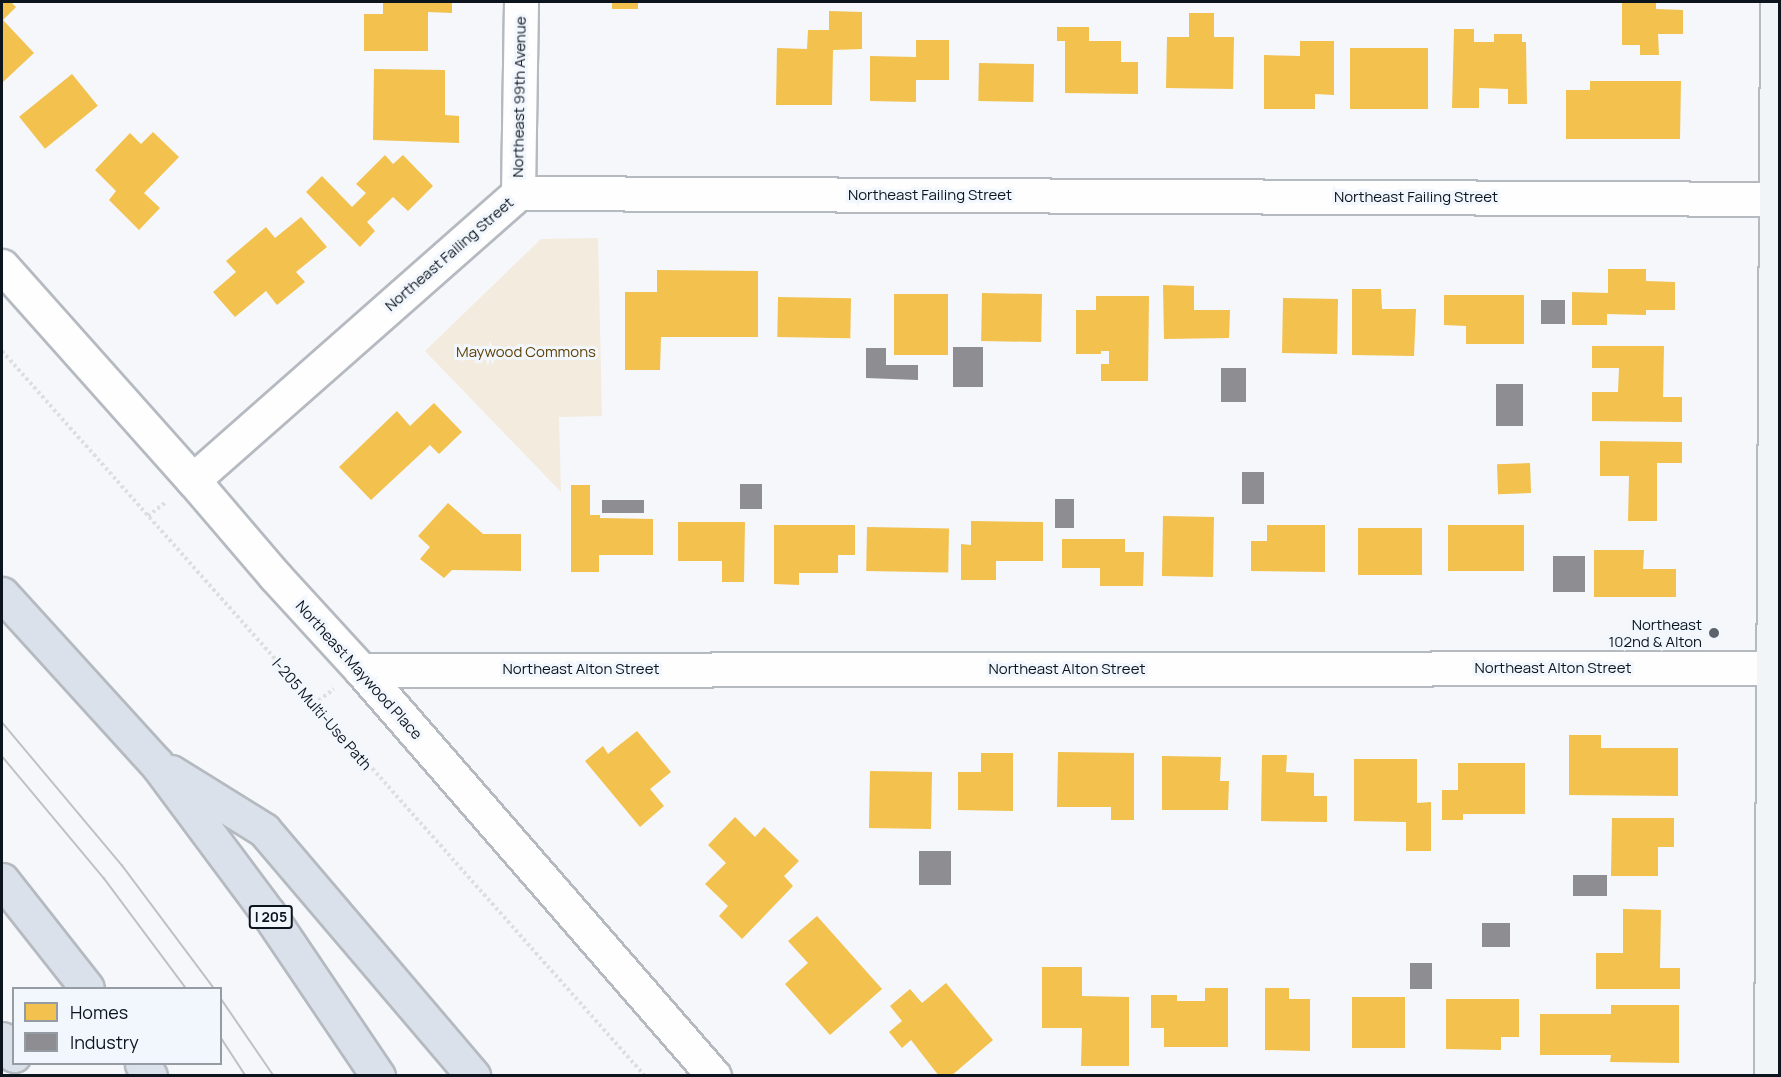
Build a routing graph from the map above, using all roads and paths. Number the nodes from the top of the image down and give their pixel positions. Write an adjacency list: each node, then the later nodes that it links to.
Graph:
1 (521, 2): 3 (street, Northeast 99th Avenue)
2 (1777, 2): 4 (main road)
3 (518, 193): 4 (street, Northeast Failing Street); 7 (street, Northeast Failing Street)
4 (1776, 199): 9 (main road)
5 (2, 266): 7 (street, Northeast Maywood Place)
6 (2, 351): 19 (path, I-205 Multi-Use Path)
7 (193, 480): 10 (street, Northeast Maywood Place)
8 (2, 594): 11 (highway, I 205)
9 (1773, 668): 10 (street, Northeast Alton Street); 13 (main road)
10 (361, 670): 20 (street, Northeast Maywood Place)
11 (156, 763): 17 (highway, I 205); 18 (highway)
12 (2, 880): 14 (highway)
13 (1775, 923): 21 (main road)
14 (86, 987)
15 (2, 1039): 16 (highway)
16 (12, 1052)
17 (378, 1076)
18 (473, 1076)
19 (645, 1076)
20 (714, 1076)
21 (1771, 1076)

